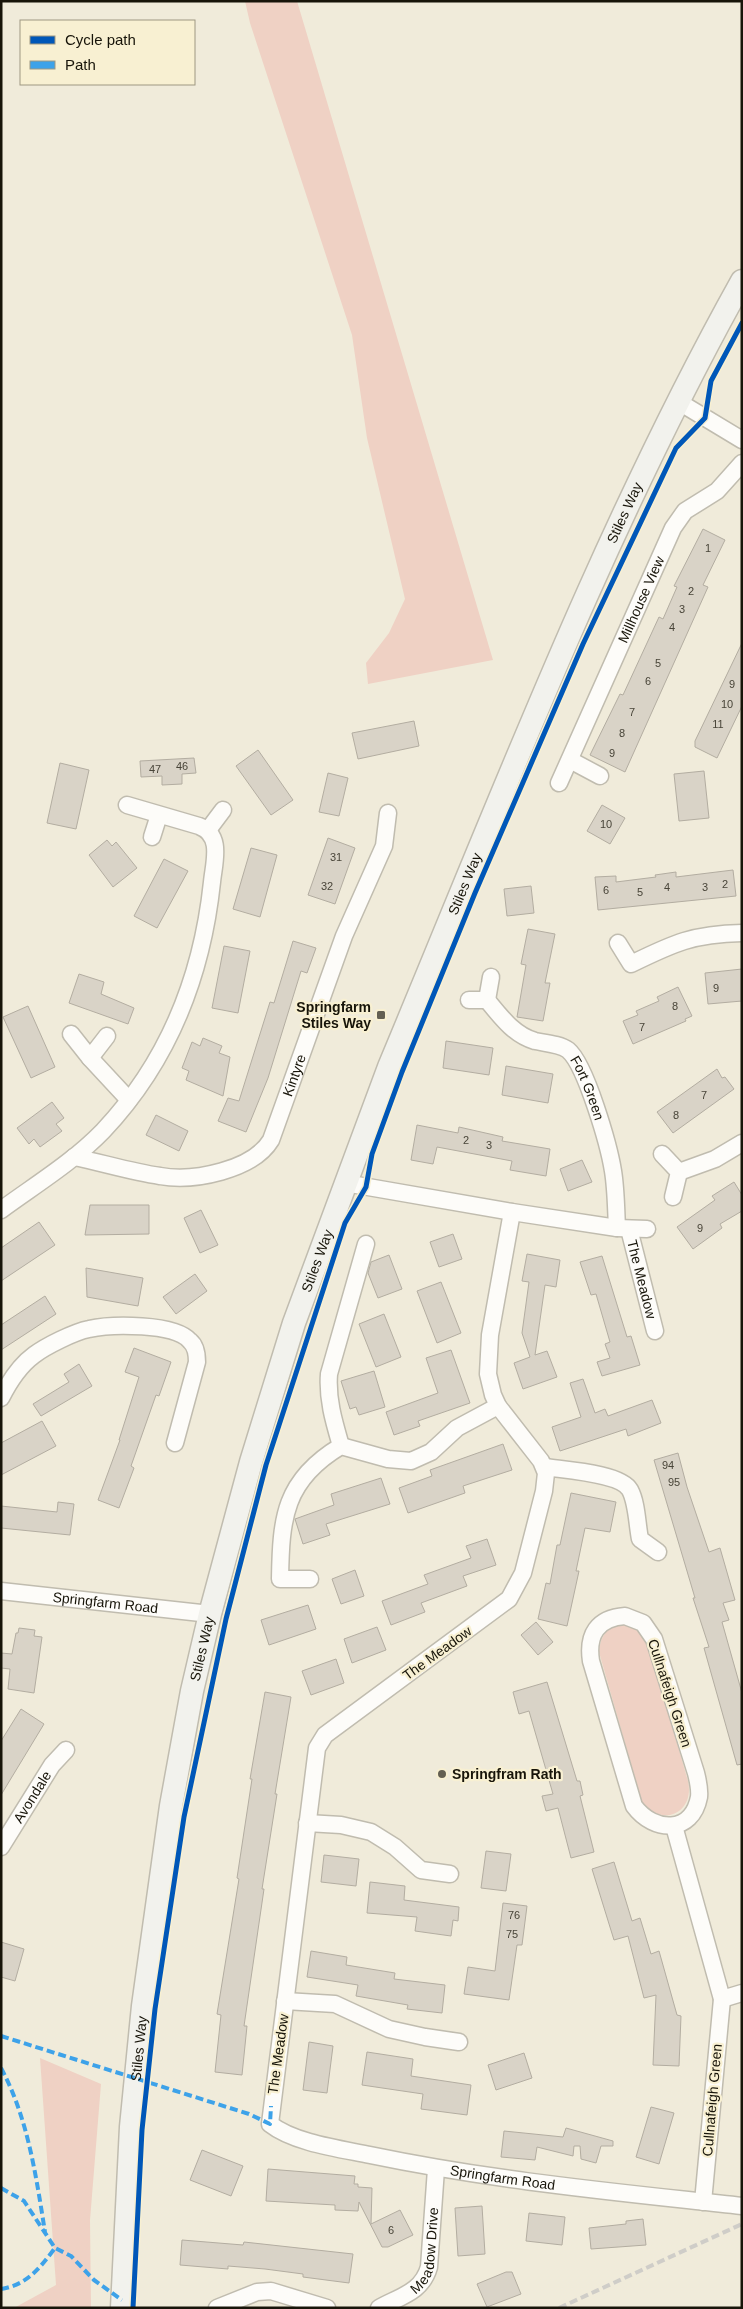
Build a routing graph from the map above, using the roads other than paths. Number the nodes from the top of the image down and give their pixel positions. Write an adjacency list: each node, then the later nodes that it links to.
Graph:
1 (742, 281): 2 (main road, Stiles Way)
2 (679, 402): 3 (street); 27 (main road, Stiles Way)
3 (742, 440)
4 (742, 463): 5 (street, Millhouse View)
5 (570, 760): 6 (street); 7 (street, Millhouse View)
6 (600, 776)
7 (559, 783)
8 (127, 806): 11 (street)
9 (223, 810): 12 (street)
10 (388, 813): 25 (street, Kintyre)
11 (159, 815): 12 (street); 13 (street)
12 (208, 830): 22 (street)
13 (152, 838)
14 (742, 933): 15 (street)
15 (618, 943)
16 (491, 977): 18 (street)
17 (469, 1000): 18 (street)
18 (487, 1000): 31 (street, Fort Green)
19 (72, 1034): 21 (street)
20 (107, 1036): 21 (street)
21 (90, 1058): 22 (street)
22 (129, 1100): 25 (street)
23 (742, 1143): 26 (street)
24 (662, 1154): 26 (street)
25 (74, 1156): 29 (street)
26 (679, 1172): 28 (street)
27 (345, 1183): 30 (street); 43 (main road, Stiles Way)
28 (673, 1197)
29 (4, 1203)
30 (512, 1212): 31 (street); 36 (street)
31 (623, 1228): 32 (street); 34 (street, The Meadow)
32 (647, 1229)
33 (366, 1244): 38 (street)
34 (655, 1331)
35 (1, 1398): 37 (street)
36 (498, 1406): 38 (street); 39 (street)
37 (176, 1443)
38 (341, 1446): 41 (street)
39 (545, 1467): 40 (street); 45 (street, The Meadow)
40 (658, 1552)
41 (310, 1579)
42 (1, 1591): 43 (street, Springfarm Road)
43 (210, 1614): 57 (main road, Stiles Way)
44 (66, 1750): 47 (street, Avondale)
45 (307, 1823): 48 (street); 51 (street, The Meadow)
46 (674, 1826): 46 (street, Cullnafeigh Green); 50 (street, Cullnafeigh Green)
47 (1, 1847)
48 (450, 1874)
49 (742, 1993): 50 (street)
50 (722, 1999): 55 (street, Cullnafeigh Green)
51 (285, 2001): 52 (street, The Meadow); 53 (street, The Meadow)
52 (460, 2042)
53 (270, 2124): 54 (street, Springfarm Road)
54 (436, 2169): 55 (street, Springfarm Road); 60 (street, Meadow Drive)
55 (703, 2202): 56 (street, Springfarm Road)
56 (742, 2206)
57 (122, 2308)
58 (217, 2308): 59 (street)
59 (327, 2308)
60 (379, 2308)

